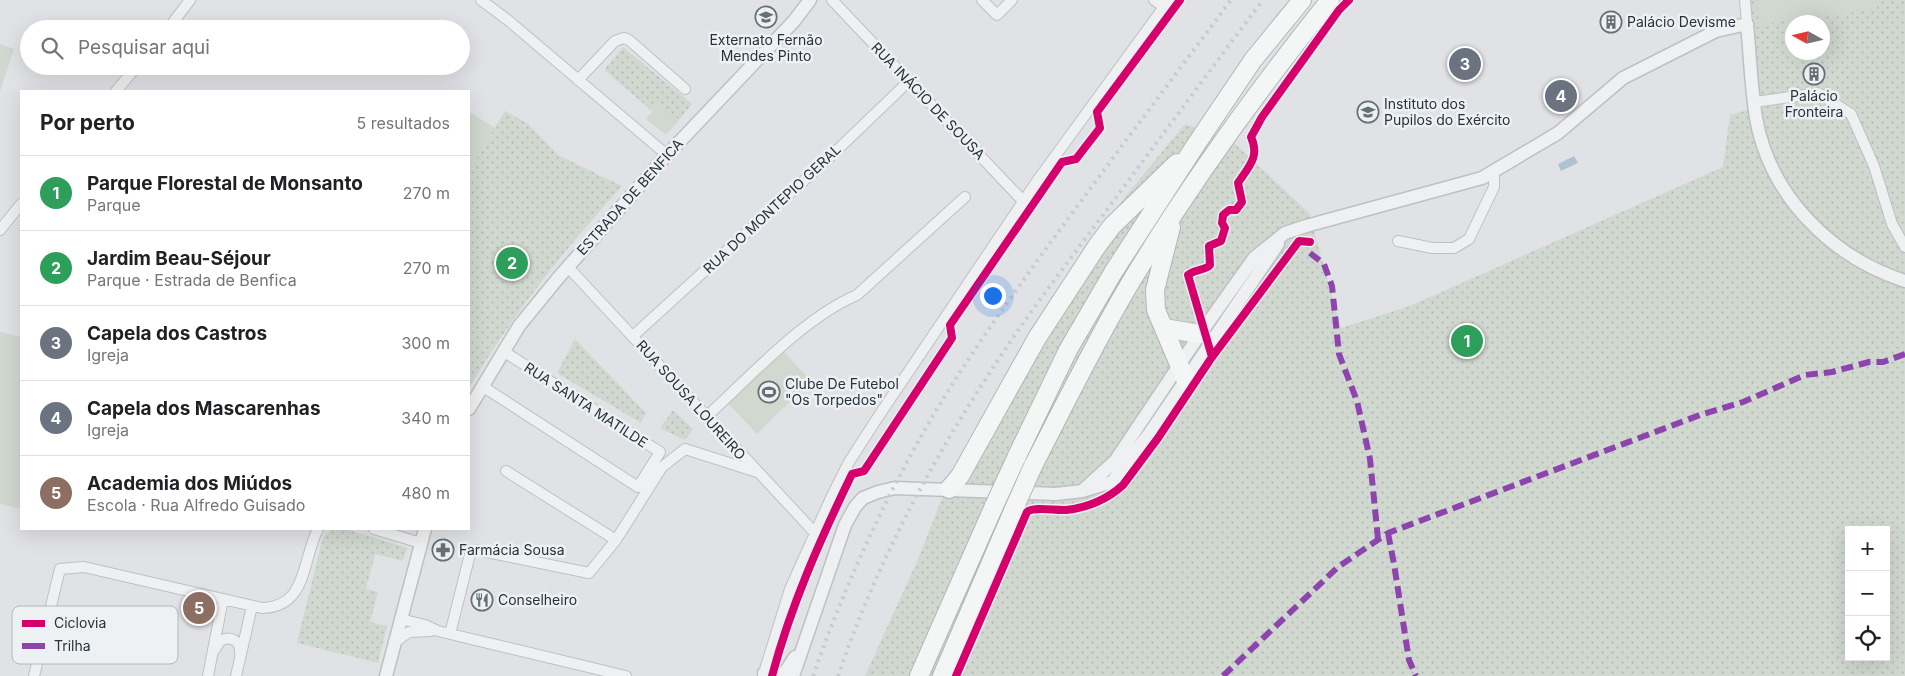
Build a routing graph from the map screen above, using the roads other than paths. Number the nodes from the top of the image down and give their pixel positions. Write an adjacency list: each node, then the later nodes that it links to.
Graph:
1 (190, 0): 12 (street)
2 (482, 0): 15 (street)
3 (810, 0): 21 (street, ESTRADA DE BENFICA)
4 (832, 0): 16 (street, RUA INÁCIO DE SOUSA)
5 (982, 0): 6 (street)
6 (1012, 0)
7 (1154, 0): 11 (street)
8 (1302, 0): 20 (highway)
9 (1330, 0): 26 (highway)
10 (1745, 0): 13 (street)
11 (1166, 4): 24 (street)
12 (175, 20)
13 (1747, 24): 19 (street); 22 (street)
14 (129, 75): 18 (street)
15 (578, 80): 17 (street); 21 (street)
16 (909, 81): 24 (street, RUA INÁCIO DE SOUSA); 35 (street, RUA DO MONTEPIO GERAL)
17 (685, 89)
18 (117, 90)
19 (1754, 102): 30 (street); 32 (street)
20 (1197, 143): 43 (highway); 67 (highway, bridge)
21 (667, 155): 31 (street, ESTRADA DE BENFICA)
22 (1494, 172): 28 (street); 29 (street)
23 (965, 197): 40 (street)
24 (1024, 202): 47 (street)
25 (20, 205): 27 (street)
26 (1174, 212): 33 (highway); 68 (highway, bridge)
27 (0, 230)
28 (1285, 233): 34 (street); 37 (street)
29 (1398, 241)
30 (1905, 247)
31 (568, 267): 35 (street, RUA SOUSA LOUREIRO); 36 (street, ESTRADA DE BENFICA)
32 (1905, 281)
33 (1164, 328): 34 (highway); 37 (highway)
34 (1200, 334): 37 (street)
35 (633, 336): 40 (street, RUA SOUSA LOUREIRO)
36 (503, 351): 38 (street, ESTRADA DE BENFICA); 38 (street, RUA SANTA MATILDE)
37 (1182, 373): 43 (street)
38 (482, 386): 39 (street, ESTRADA DE BENFICA)
39 (470, 407)
40 (706, 417): 42 (street, RUA SOUSA LOUREIRO)
41 (506, 471): 48 (street)
42 (756, 472): 47 (street, RUA SOUSA LOUREIRO); 48 (street)
43 (949, 489): 57 (street)
44 (318, 530): 52 (street)
45 (377, 530): 49 (street)
46 (425, 530): 49 (street)
47 (815, 533): 60 (street)
48 (616, 540): 55 (street)
49 (421, 543): 53 (street)
50 (223, 599): 51 (street); 52 (street); 58 (street)
51 (51, 606)
52 (252, 606): 59 (street)
53 (400, 619): 54 (street); 56 (street)
54 (438, 631): 55 (street); 56 (street)
55 (450, 634): 65 (street)
56 (394, 643): 64 (street)
57 (804, 643): 61 (street); 66 (street)
58 (214, 653): 59 (street); 62 (street)
59 (240, 659): 63 (street)
60 (767, 675)
61 (793, 675)
62 (208, 676)
63 (236, 676)
64 (386, 676)
65 (626, 676)
66 (779, 676)
67 (920, 676)
68 (942, 676)

